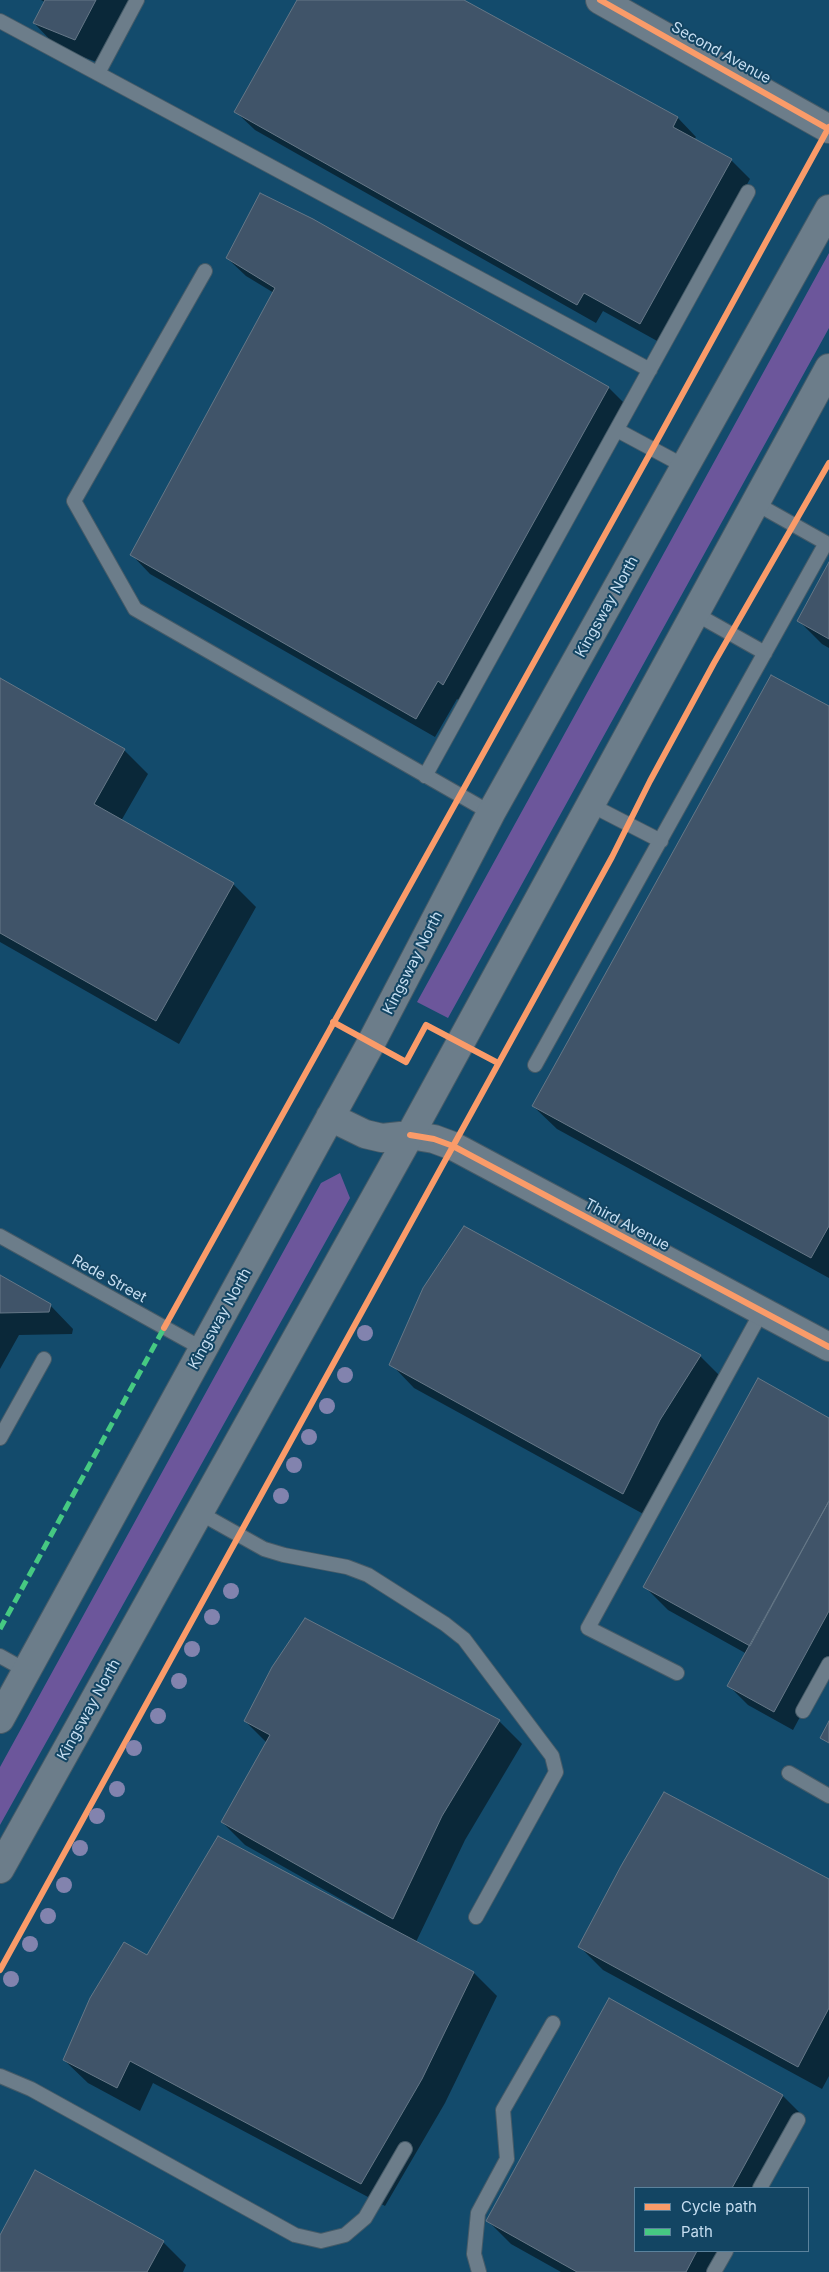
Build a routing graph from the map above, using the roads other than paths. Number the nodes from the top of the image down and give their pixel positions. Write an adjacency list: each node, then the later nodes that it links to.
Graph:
1 (137, 0): 4 (lane)
2 (600, 0): 5 (street, Second Avenue)
3 (0, 20): 4 (lane)
4 (98, 73): 10 (lane)
5 (829, 129)
6 (748, 192): 10 (lane)
7 (829, 209): 12 (street, Kingsway North)
8 (205, 271): 16 (lane)
9 (829, 368): 13 (street, Kingsway North)
10 (650, 370): 11 (lane)
11 (617, 430): 12 (lane); 16 (lane)
12 (686, 467): 18 (street, Kingsway North)
13 (755, 503): 14 (street, Kingsway North); 15 (lane)
14 (694, 613): 15 (lane); 17 (street, Kingsway North)
15 (765, 653): 19 (lane)
16 (425, 776): 18 (lane)
17 (589, 804): 19 (lane); 22 (street, Kingsway North)
18 (491, 813): 21 (street, Kingsway North)
19 (660, 841): 20 (lane)
20 (535, 1064)
21 (330, 1117): 22 (street, Third Avenue); 26 (street, Kingsway North)
22 (410, 1135): 24 (street, Third Avenue); 29 (street, Kingsway North)
23 (0, 1236): 26 (lane, Rede Street)
24 (762, 1311): 25 (street, Third Avenue); 33 (lane)
25 (829, 1347)
26 (203, 1349): 32 (street, Kingsway North)
27 (44, 1358): 28 (lane)
28 (0, 1438)
29 (198, 1512): 38 (street, Kingsway North); 39 (lane)
30 (0, 1656): 32 (lane)
31 (829, 1664): 34 (lane)
32 (27, 1671): 35 (street, Kingsway North)
33 (676, 1673)
34 (803, 1711)
35 (0, 1719)
36 (789, 1773): 37 (lane)
37 (829, 1796)
38 (0, 1869)
39 (476, 1917)
40 (553, 2023): 46 (lane)
41 (0, 2076): 43 (lane)
42 (798, 2120): 44 (lane)
43 (405, 2149)
44 (761, 2187)
45 (725, 2252): 47 (lane)
46 (479, 2272)
47 (714, 2272)

